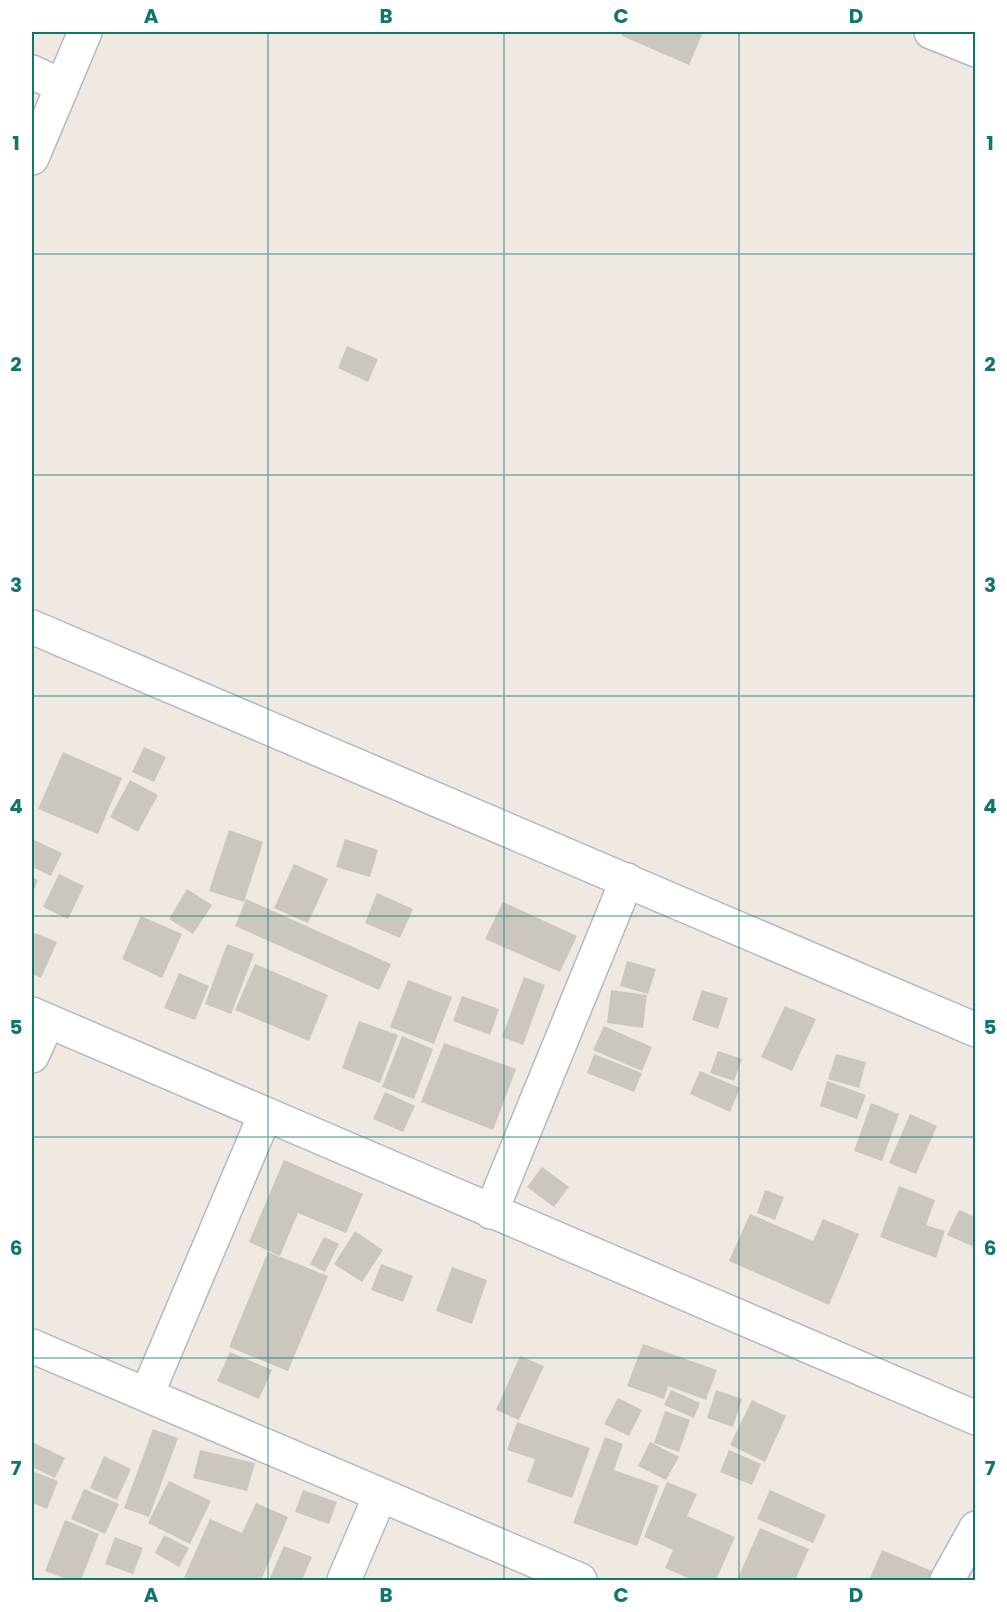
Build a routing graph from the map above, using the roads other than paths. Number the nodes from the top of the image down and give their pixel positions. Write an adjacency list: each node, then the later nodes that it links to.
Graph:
1 (86, 32): 5 (street)
2 (931, 32): 3 (street)
3 (975, 50)
4 (32, 72): 5 (street)
5 (62, 86): 6 (street)
6 (32, 158)
7 (32, 627): 8 (street)
8 (627, 880): 10 (street); 13 (street)
9 (40, 1018): 11 (street); 12 (street)
10 (975, 1030)
11 (32, 1056)
12 (265, 1115): 13 (street); 15 (street)
13 (491, 1212): 16 (street)
14 (32, 1346): 15 (street)
15 (147, 1394): 17 (street)
16 (975, 1419)
17 (380, 1496): 19 (street); 20 (street)
18 (975, 1528): 21 (street)
19 (344, 1581)
20 (580, 1581)
21 (947, 1581)

